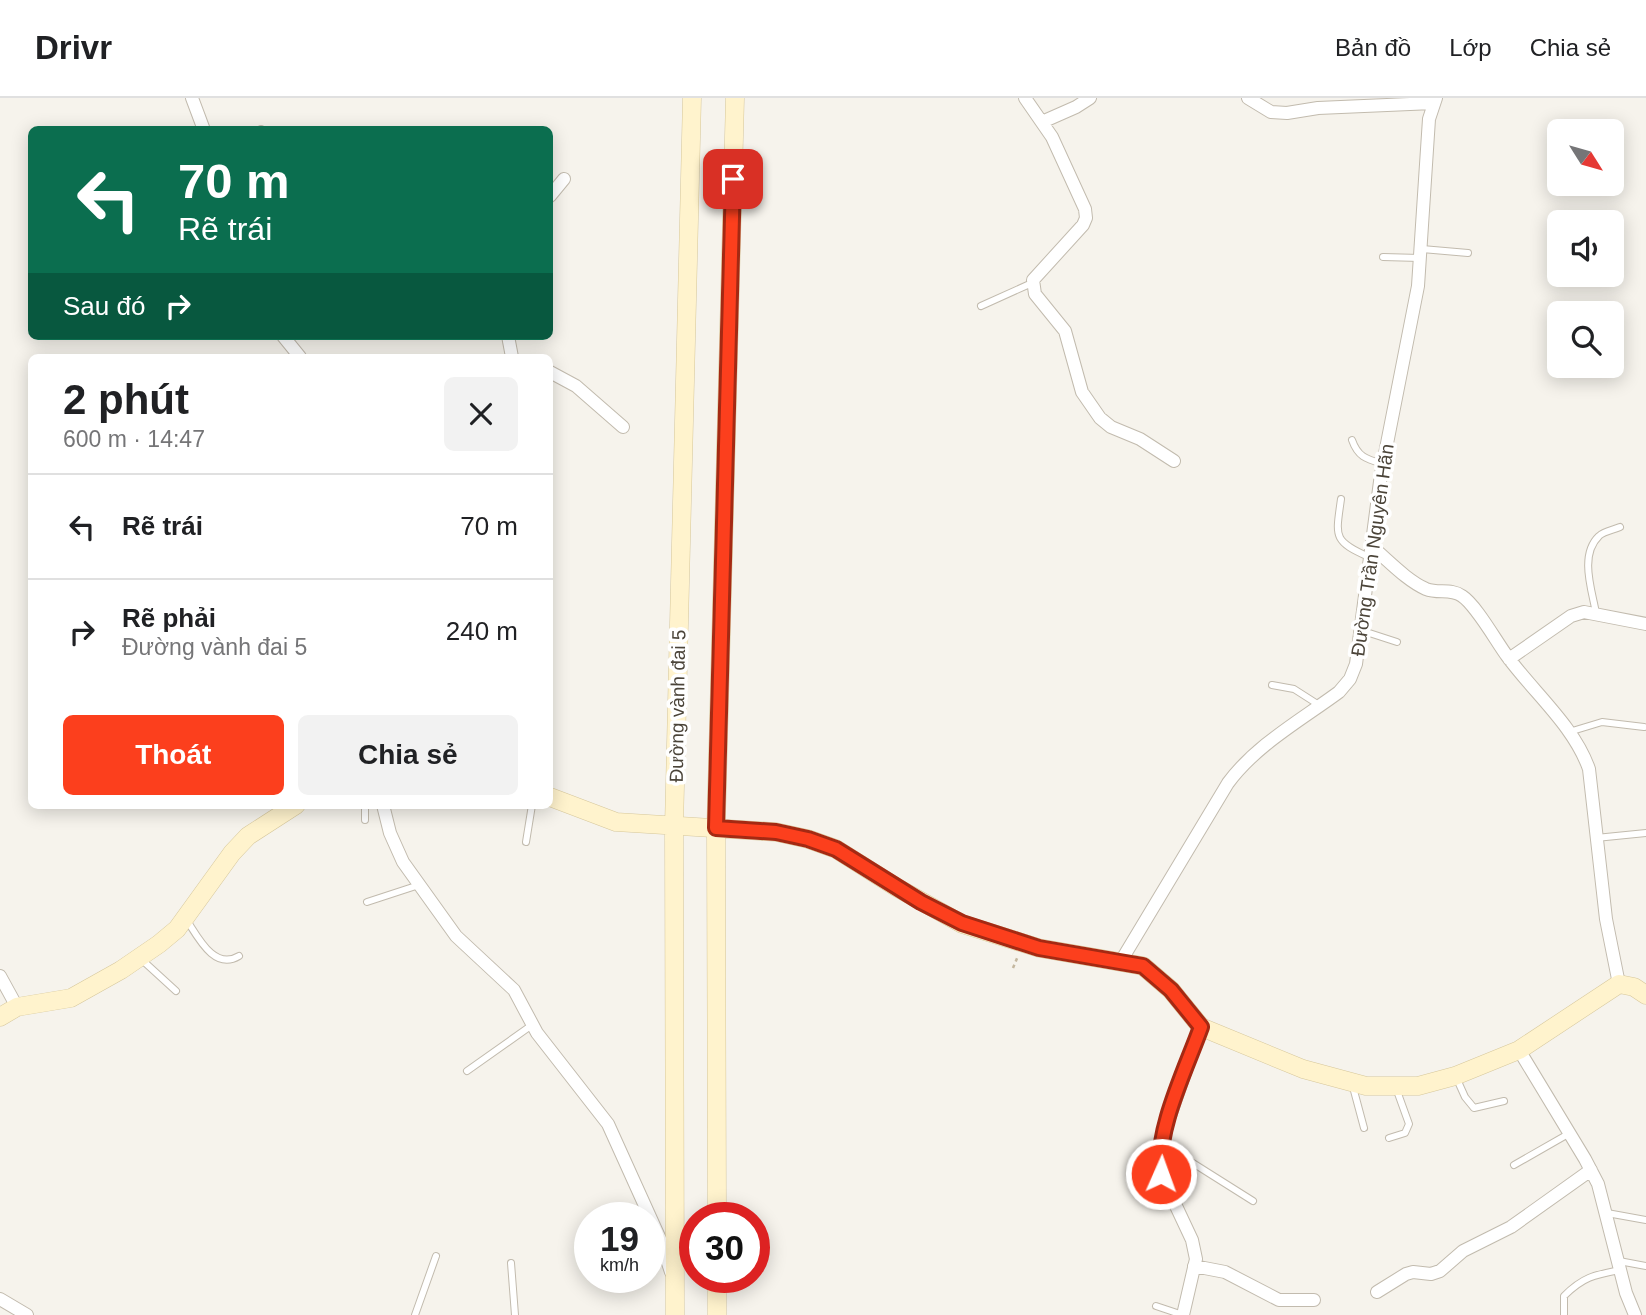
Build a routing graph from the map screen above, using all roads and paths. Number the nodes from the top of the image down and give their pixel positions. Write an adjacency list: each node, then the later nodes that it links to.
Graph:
1 (192, 98): 9 (street)
2 (692, 98): 42 (main road, Đường vành đai 5)
3 (736, 98): 43 (main road)
4 (1025, 98): 8 (street)
5 (1090, 98): 8 (street)
6 (1248, 98): 7 (street)
7 (1435, 100): 12 (street, Đường Trần Nguyên Hãn)
8 (1042, 122): 15 (street)
9 (202, 126)
10 (564, 179): 11 (street)
11 (553, 192)
12 (1421, 253): 13 (lane); 14 (lane); 23 (street, Đường Trần Nguyên Hãn)
13 (1468, 253)
14 (1383, 257)
15 (1032, 283): 16 (lane); 22 (street)
16 (981, 306)
17 (286, 340): 18 (street)
18 (298, 354)
19 (553, 374): 20 (street)
20 (623, 427)
21 (1352, 440): 23 (lane)
22 (1174, 461)
23 (1383, 464): 26 (street, Đường Trần Nguyên Hãn)
24 (1341, 499): 26 (lane)
25 (1620, 527): 27 (lane)
26 (1370, 552): 29 (street, Đường Trần Nguyên Hãn); 31 (street)
27 (1597, 615): 28 (street); 31 (street)
28 (1646, 624)
29 (1360, 630): 30 (lane); 33 (street, Đường Trần Nguyên Hãn)
30 (1397, 642)
31 (1509, 659): 35 (street)
32 (1272, 685): 33 (lane)
33 (1321, 706): 52 (street, Đường Trần Nguyên Hãn)
34 (1644, 727): 35 (lane)
35 (1569, 732): 45 (street)
36 (553, 798): 42 (main road)
37 (290, 809): 49 (main road)
38 (365, 809): 41 (lane)
39 (384, 809): 47 (street)
40 (531, 809): 46 (lane)
41 (365, 820)
42 (674, 826): 43 (main road); 82 (main road, Đường vành đai 5)
43 (716, 828): 52 (main road); 74 (main road)
44 (1646, 833): 45 (lane)
45 (1596, 838): 54 (street)
46 (526, 842)
47 (419, 886): 48 (lane); 59 (street)
48 (367, 902)
49 (185, 917): 50 (lane); 51 (main road)
50 (239, 956)
51 (139, 958): 55 (lane); 57 (main road)
52 (1121, 961): 60 (main road)
53 (0, 976): 57 (street)
54 (1619, 984): 56 (main road); 61 (main road)
55 (176, 991)
56 (1646, 995)
57 (18, 1007): 58 (main road)
58 (0, 1017)
59 (532, 1025): 62 (lane); 82 (street)
60 (1201, 1027): 64 (main road); 70 (street)
61 (1519, 1051): 63 (main road); 68 (street)
62 (467, 1071)
63 (1455, 1076): 65 (main road); 66 (lane)
64 (1352, 1082): 65 (main road); 67 (lane)
65 (1395, 1086): 69 (lane)
66 (1504, 1101)
67 (1364, 1128)
68 (1570, 1133): 71 (lane); 72 (street)
69 (1389, 1138)
70 (1161, 1143): 73 (lane); 80 (street)
71 (1514, 1165)
72 (1591, 1170): 75 (street); 83 (street)
73 (1253, 1201)
74 (717, 1202)
75 (1605, 1213): 76 (lane); 79 (street)
76 (1646, 1220)
77 (436, 1256): 89 (lane)
78 (511, 1263): 90 (lane)
79 (1618, 1265): 81 (lane); 94 (lane); 95 (street)
80 (1195, 1266): 86 (street); 93 (street)
81 (1646, 1266)
82 (676, 1286): 91 (main road, Đường vành đai 5)
83 (1377, 1292)
84 (717, 1293): 92 (main road)
85 (0, 1299): 88 (street)
86 (1314, 1300)
87 (1156, 1306): 93 (lane)
88 (27, 1315)
89 (415, 1315)
90 (515, 1315)
91 (675, 1315)
92 (717, 1315)
93 (1183, 1315)
94 (1564, 1315)
95 (1636, 1315)

